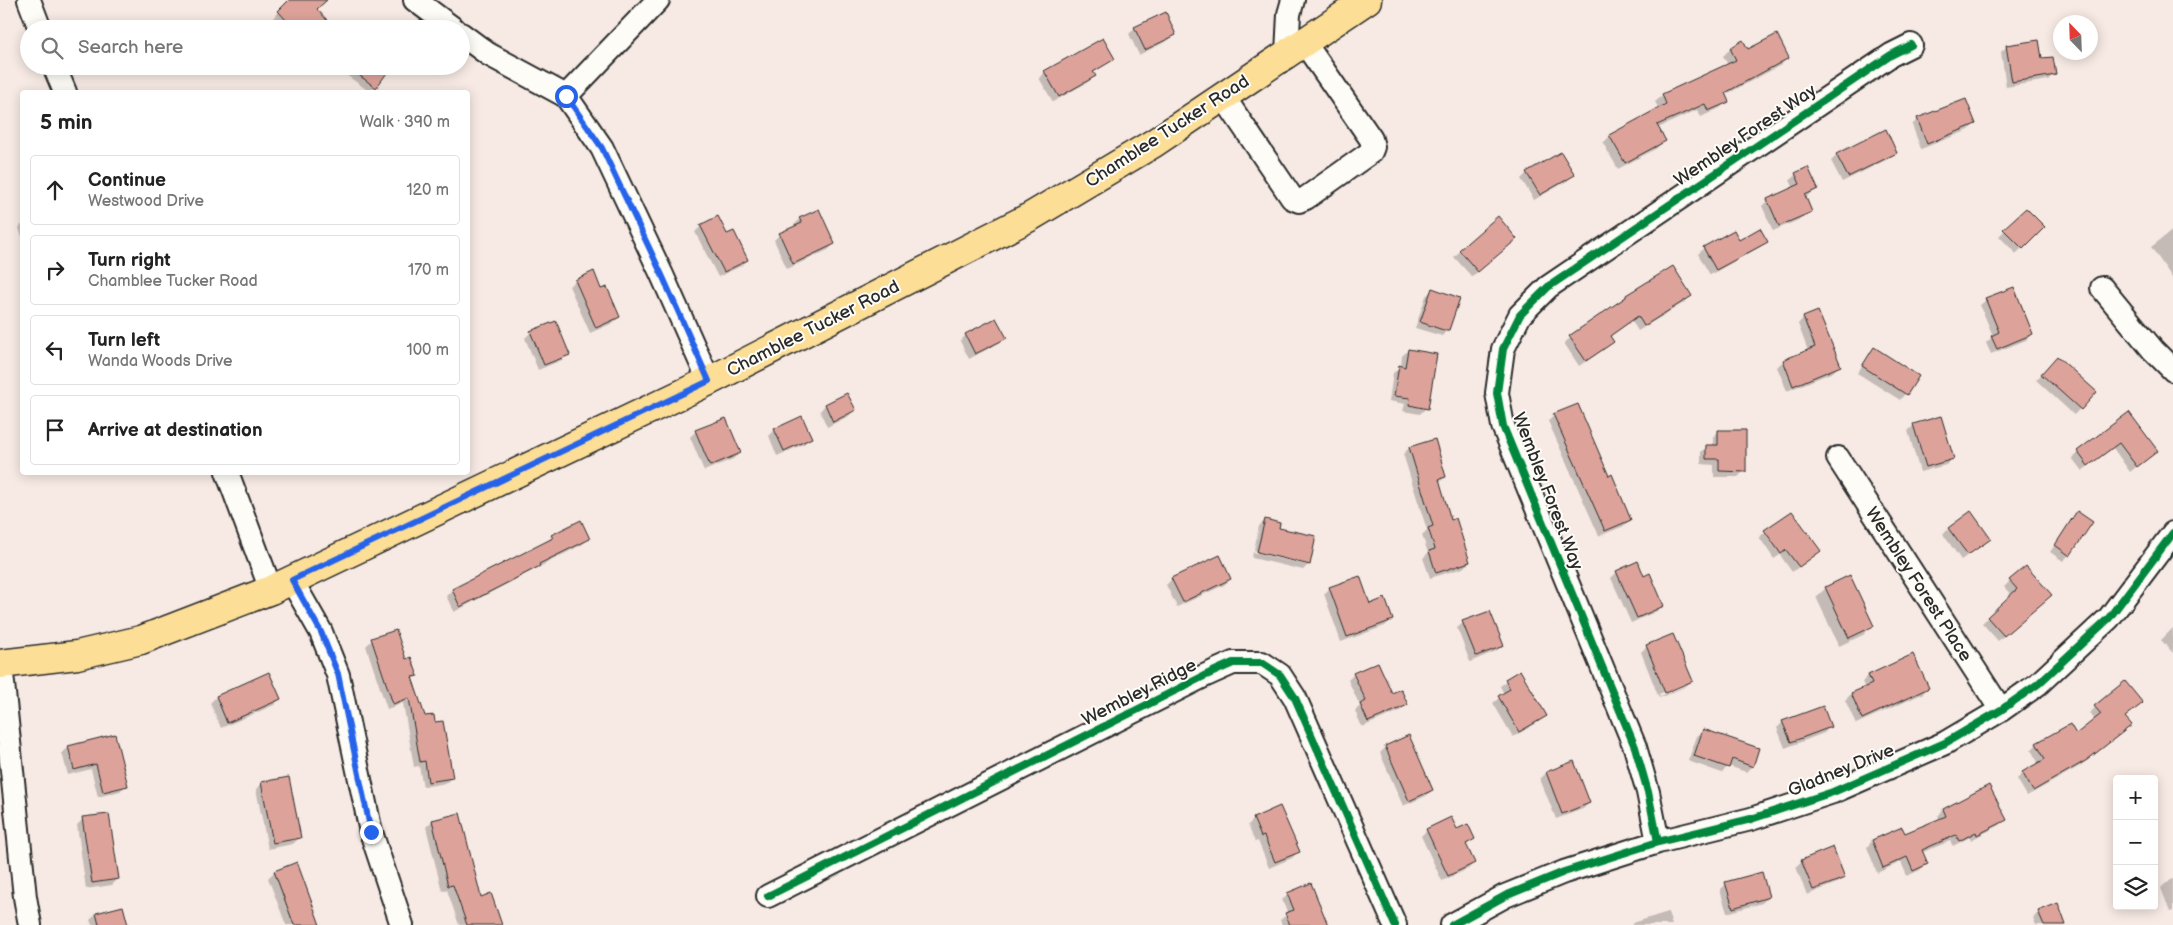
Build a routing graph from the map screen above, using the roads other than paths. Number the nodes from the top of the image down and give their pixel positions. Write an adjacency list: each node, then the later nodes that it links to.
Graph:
1 (29, 0): 6 (street)
2 (415, 0): 7 (street)
3 (658, 0): 13 (street)
4 (1293, 0): 10 (street)
5 (1367, 0): 10 (main road, Chamblee Tucker Road)
6 (37, 20)
7 (442, 20)
8 (470, 41): 13 (street)
9 (1911, 45): 24 (street, Wembley Forest Way)
10 (1295, 48): 14 (main road, Chamblee Tucker Road); 14 (street)
11 (57, 75): 12 (street)
12 (63, 90)
13 (566, 96): 17 (street)
14 (1223, 96): 17 (main road, Chamblee Tucker Road)
15 (2102, 288): 16 (street)
16 (2173, 370)
17 (709, 381): 21 (main road, Chamblee Tucker Road)
18 (1838, 458): 23 (street, Wembley Forest Place)
19 (228, 475): 21 (street)
20 (2173, 533): 23 (street, Gladney Drive)
21 (282, 586): 22 (main road, Chamblee Tucker Road); 27 (street)
22 (0, 664): 26 (street)
23 (2001, 710): 24 (street, Gladney Drive)
24 (1658, 842): 29 (street, Gladney Drive)
25 (768, 896): 28 (street, Wembley Ridge)
26 (30, 925)
27 (402, 925)
28 (1395, 925)
29 (1452, 925)

